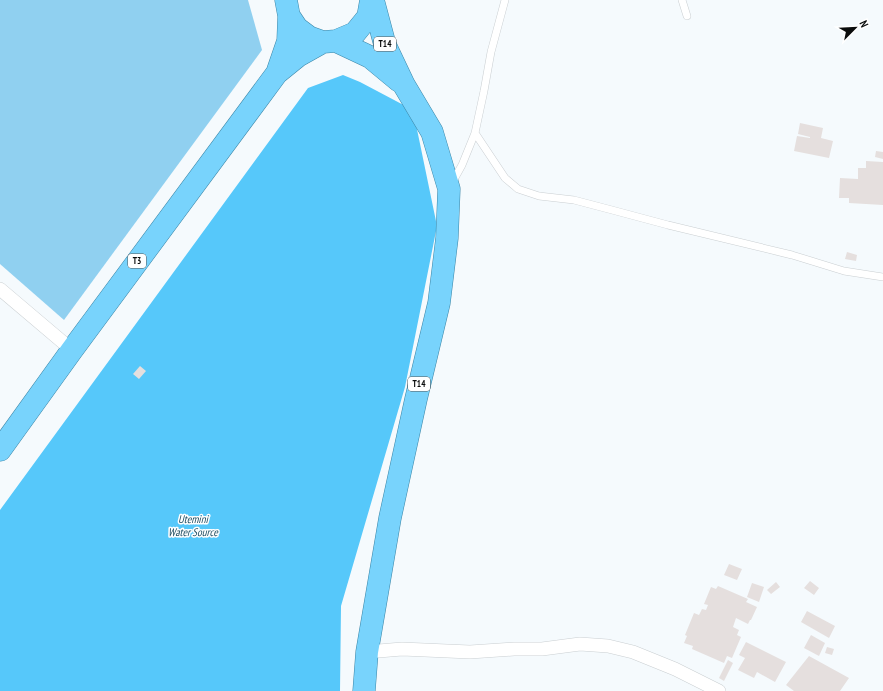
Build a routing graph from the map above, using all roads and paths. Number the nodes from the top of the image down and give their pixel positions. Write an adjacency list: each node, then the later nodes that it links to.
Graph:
1 (372, 0): 6 (highway, T3); 8 (highway, T14)
2 (505, 0): 9 (lane)
3 (682, 0): 5 (lane)
4 (287, 8): 6 (highway, T3); 7 (highway, T3)
5 (687, 16)
6 (329, 42): 7 (highway, T3); 8 (highway, T14)
7 (277, 73): 13 (highway, T3)
8 (404, 85): 10 (highway, T14)
9 (475, 133): 10 (lane); 11 (lane)
10 (449, 189): 15 (highway, T14)
11 (883, 277)
12 (0, 289): 13 (street)
13 (72, 350): 14 (highway, T3)
14 (0, 450)
15 (366, 652): 16 (highway, T14); 17 (street)
16 (364, 691)
17 (719, 691)

